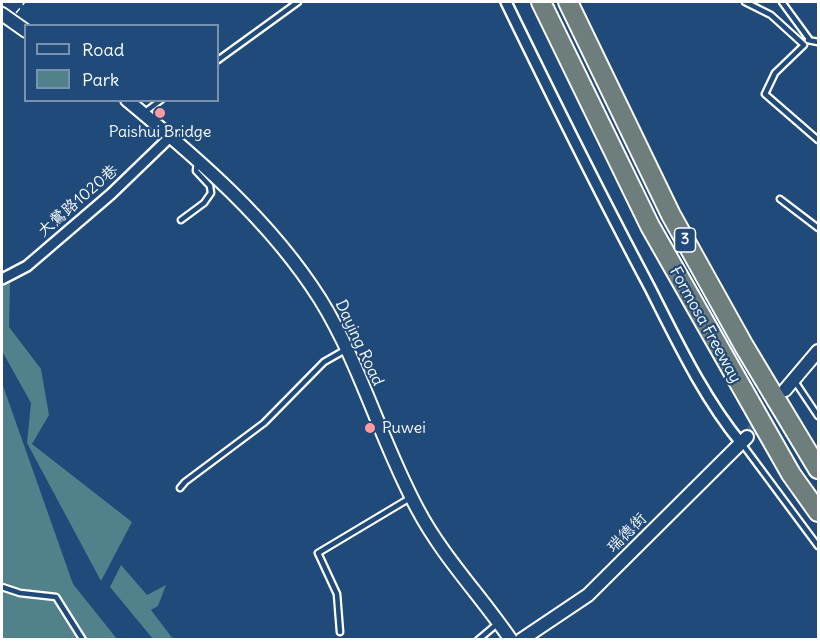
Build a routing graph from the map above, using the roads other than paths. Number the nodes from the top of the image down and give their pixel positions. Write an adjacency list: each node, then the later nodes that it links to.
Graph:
1 (298, 2): 12 (lane)
2 (506, 2): 27 (street)
3 (541, 2): 31 (highway, Formosa Freeway / 3)
4 (568, 2): 28 (highway, Formosa Freeway / 3)
5 (745, 2): 11 (lane)
6 (782, 2): 9 (lane)
7 (5, 17): 8 (street)
8 (24, 30)
9 (809, 39): 10 (lane); 11 (lane)
10 (819, 42)
11 (804, 45): 17 (lane)
12 (219, 59)
13 (129, 102): 15 (street, Daying Road)
14 (158, 102): 15 (lane)
15 (143, 113): 16 (street, Daying Road)
16 (169, 138): 18 (street, Daying Road); 22 (street, 大鶯路1020巷)
17 (819, 140)
18 (198, 159): 20 (lane); 23 (street, Daying Road)
19 (780, 200): 21 (lane)
20 (181, 220)
21 (819, 228)
22 (2, 279)
23 (347, 349): 29 (lane); 30 (street, Daying Road)
24 (819, 351): 25 (street)
25 (790, 385): 26 (lane)
26 (819, 416)
27 (744, 440): 32 (lane); 39 (street, 瑞德街)
28 (819, 469)
29 (180, 489)
30 (412, 497): 34 (street, Daying Road); 35 (lane)
31 (819, 512)
32 (819, 546)
33 (2, 587): 36 (lane)
34 (499, 622): 37 (lane); 38 (street, Daying Road)
35 (340, 632)
36 (83, 639)
37 (478, 639)
38 (511, 639)
39 (521, 639)

